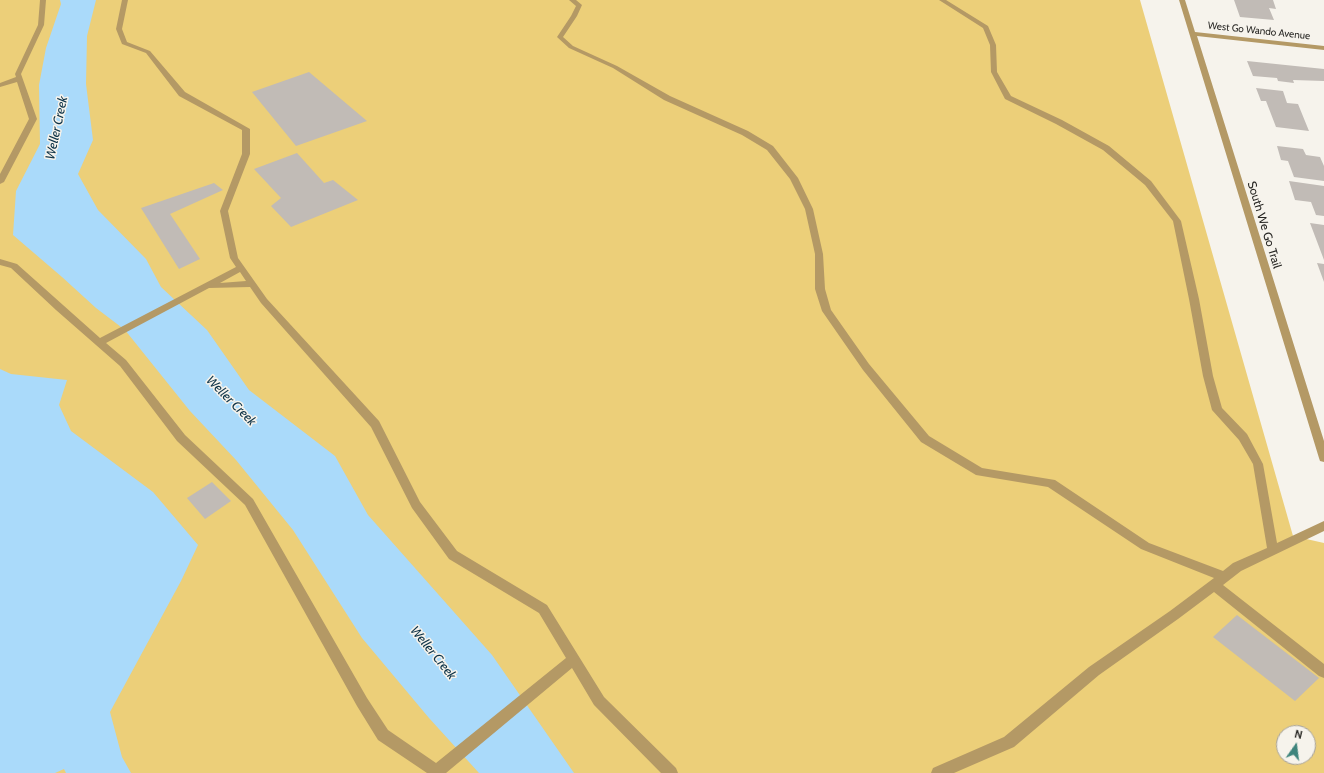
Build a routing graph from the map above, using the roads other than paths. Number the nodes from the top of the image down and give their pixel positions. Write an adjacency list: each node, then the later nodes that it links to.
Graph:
1 (43, 0): 8 (street)
2 (125, 0): 12 (street)
3 (572, 0): 19 (street)
4 (942, 0): 18 (street)
5 (1182, 0): 6 (street, South We Go Trail)
6 (1193, 34): 7 (street, West Go Wando Avenue); 16 (street, South We Go Trail)
7 (1324, 48)
8 (18, 79): 9 (street); 10 (street)
9 (0, 85)
10 (0, 182)
11 (0, 262): 15 (street)
12 (241, 268): 13 (street); 14 (street)
13 (252, 284): 14 (street); 21 (street)
14 (208, 286): 15 (street)
15 (98, 342): 23 (street)
16 (1324, 458)
17 (1324, 526): 18 (street)
18 (1273, 550): 19 (street)
19 (1225, 577): 20 (street)
20 (1214, 585): 22 (street); 25 (street)
21 (574, 659): 23 (street); 24 (street)
22 (1324, 672)
23 (438, 772)
24 (671, 773)
25 (938, 773)

